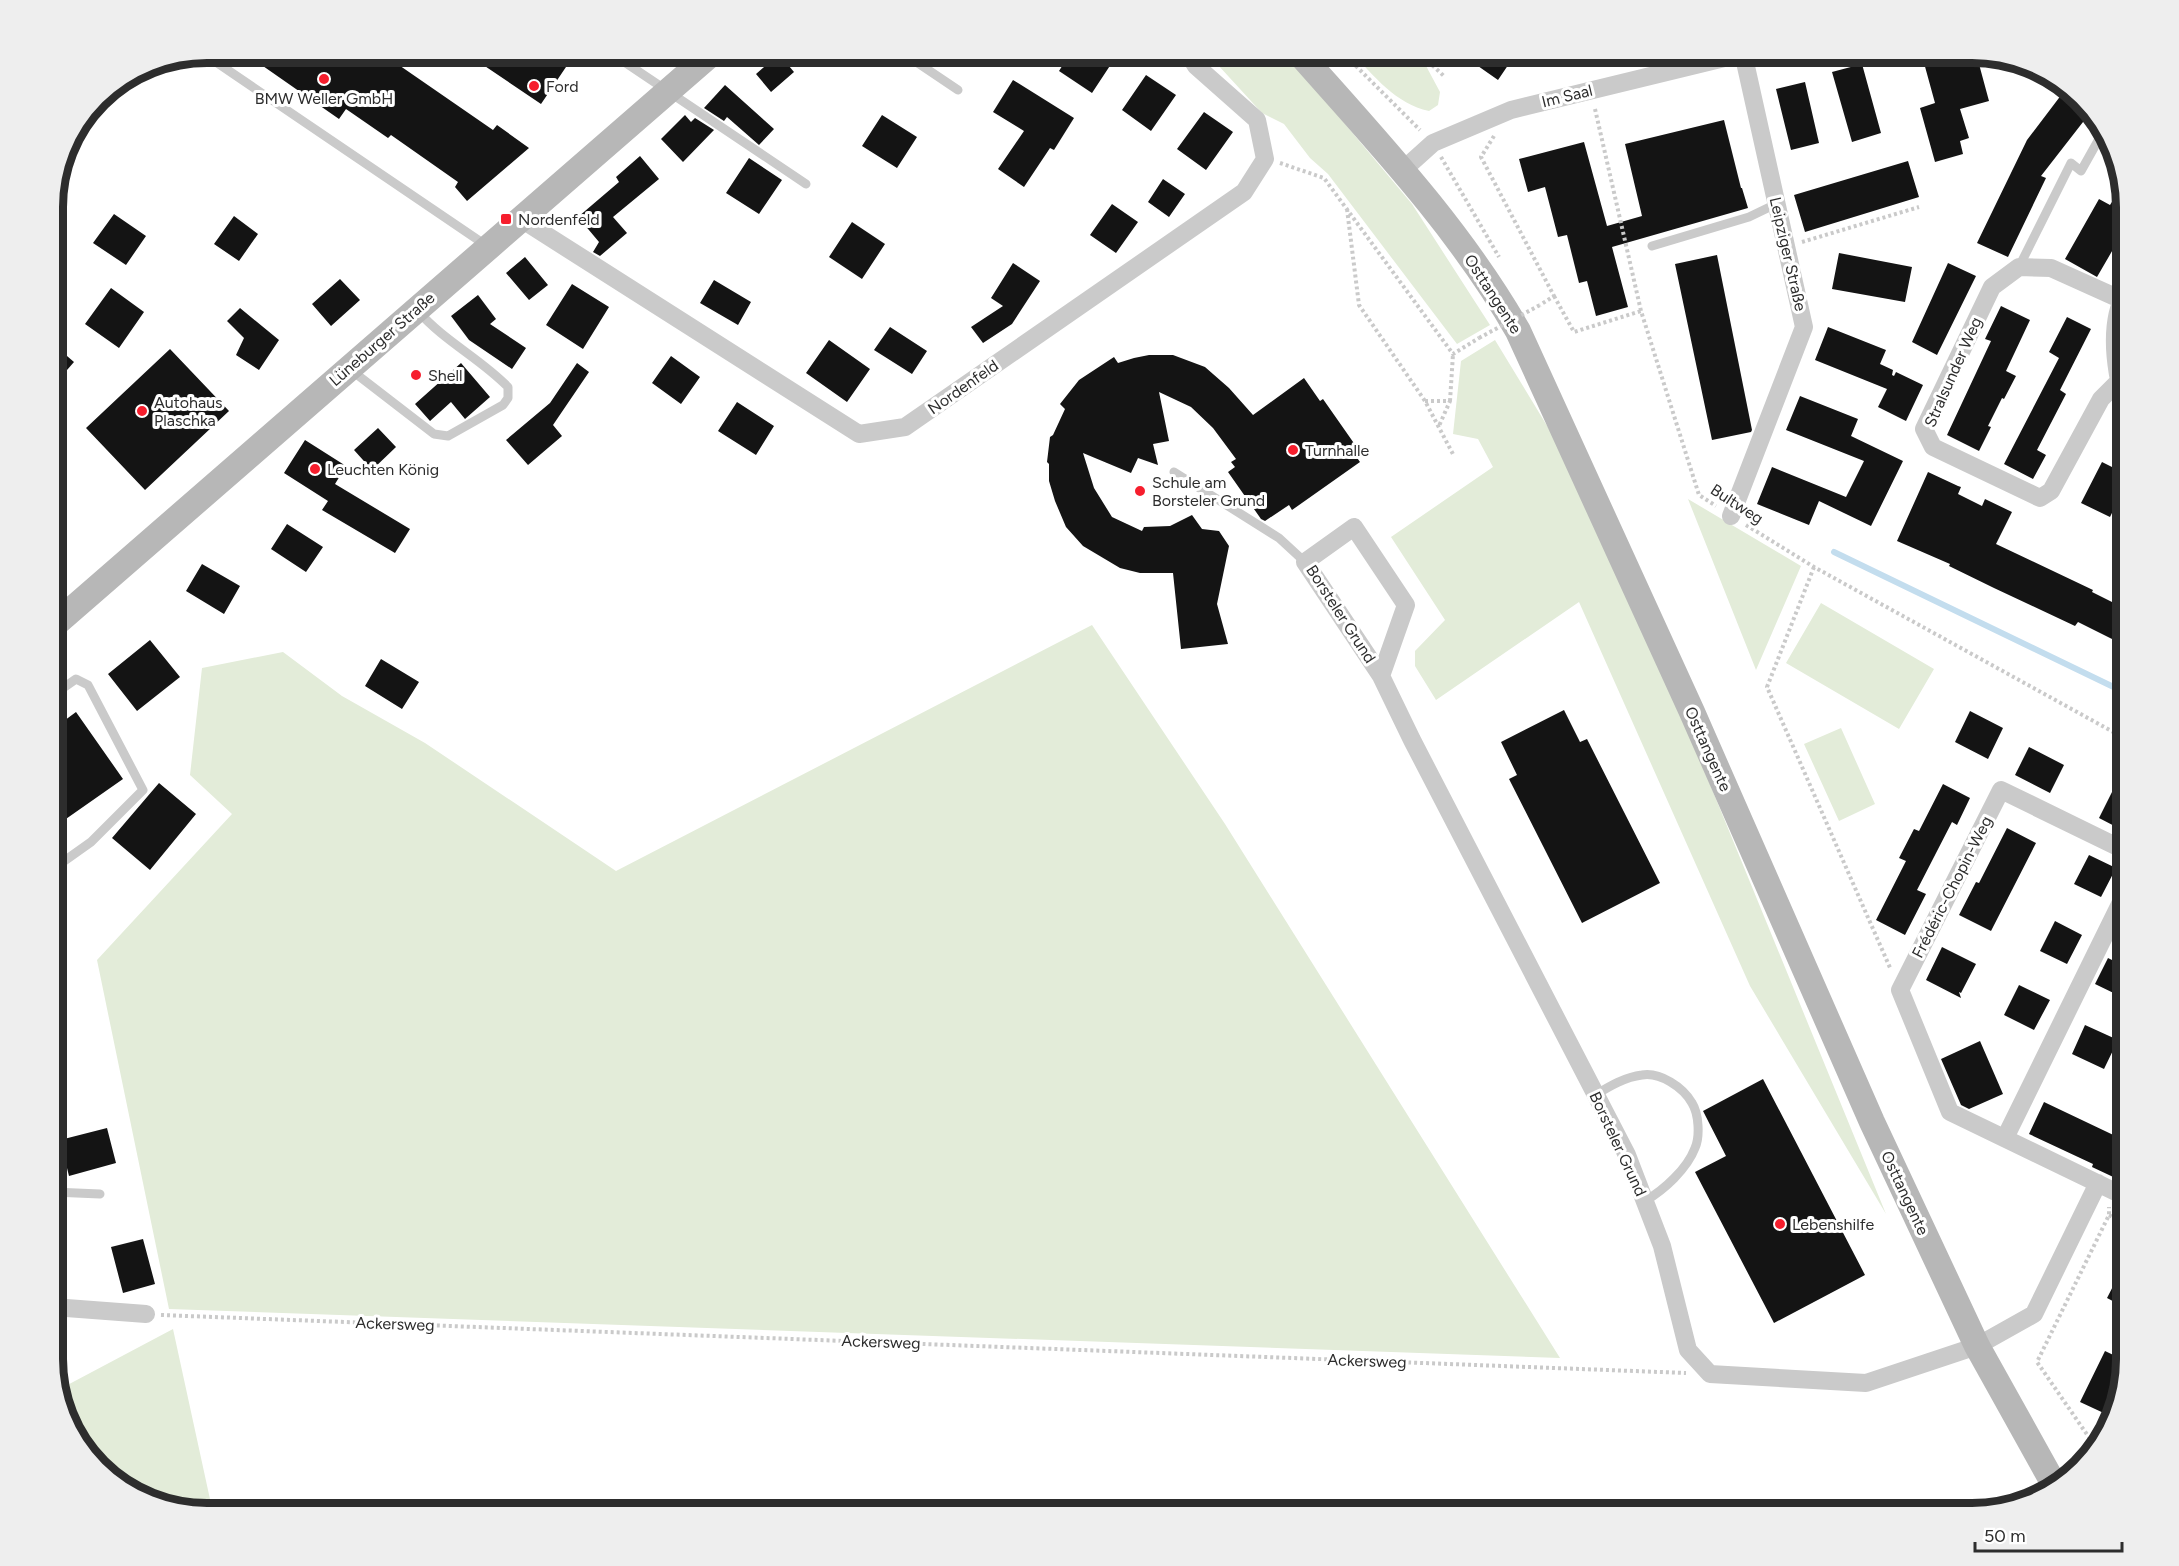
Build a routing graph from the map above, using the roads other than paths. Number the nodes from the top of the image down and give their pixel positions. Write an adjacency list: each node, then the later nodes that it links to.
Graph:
1 (217, 63): 17 (lane)
2 (627, 63): 10 (lane)
3 (700, 63): 10 (main road, Lüneburger Straße)
4 (919, 63): 9 (lane)
5 (1194, 63): 15 (street, Nordenfeld)
6 (1309, 63): 12 (main road, Osttangente)
7 (1702, 63): 12 (street, Im Saal)
8 (1746, 63): 14 (street, Leipziger Straße)
9 (958, 90)
10 (668, 91): 13 (lane); 15 (main road, Lüneburger Straße)
11 (2099, 139): 18 (lane, Stralsunder Weg)
12 (1403, 170): 43 (main road, Osttangente)
13 (806, 184)
14 (1776, 204): 16 (lane); 26 (street, Leipziger Straße)
15 (521, 219): 17 (main road, Lüneburger Straße)
16 (1652, 246)
17 (489, 247): 20 (main road, Lüneburger Straße)
18 (2019, 267): 19 (street); 24 (street, Stralsunder Weg)
19 (2116, 293)
20 (417, 310): 23 (main road, Lüneburger Straße); 23 (lane)
21 (2116, 334): 22 (street)
22 (2116, 353)
23 (349, 368): 28 (main road, Lüneburger Straße)
24 (2116, 384)
25 (1174, 472): 27 (lane)
26 (1731, 516)
27 (1305, 562): 29 (street, Borsteler Grund); 29 (street, Borsteler Grund)
28 (63, 617)
29 (1381, 676): 34 (street, Borsteler Grund)
30 (63, 688): 32 (lane)
31 (2116, 846): 35 (street, Frédéric-Chopin-Weg)
32 (63, 862)
33 (2116, 914): 35 (street)
34 (1595, 1095): 40 (street, Borsteler Grund); 40 (lane)
35 (2005, 1138): 36 (street)
36 (2102, 1186): 38 (street); 43 (street)
37 (63, 1192): 39 (lane)
38 (2116, 1192)
39 (100, 1194)
40 (1645, 1201): 43 (street, Borsteler Grund)
41 (63, 1308): 42 (street)
42 (146, 1314)
43 (1977, 1346): 44 (main road, Osttangente)
44 (2051, 1479)

